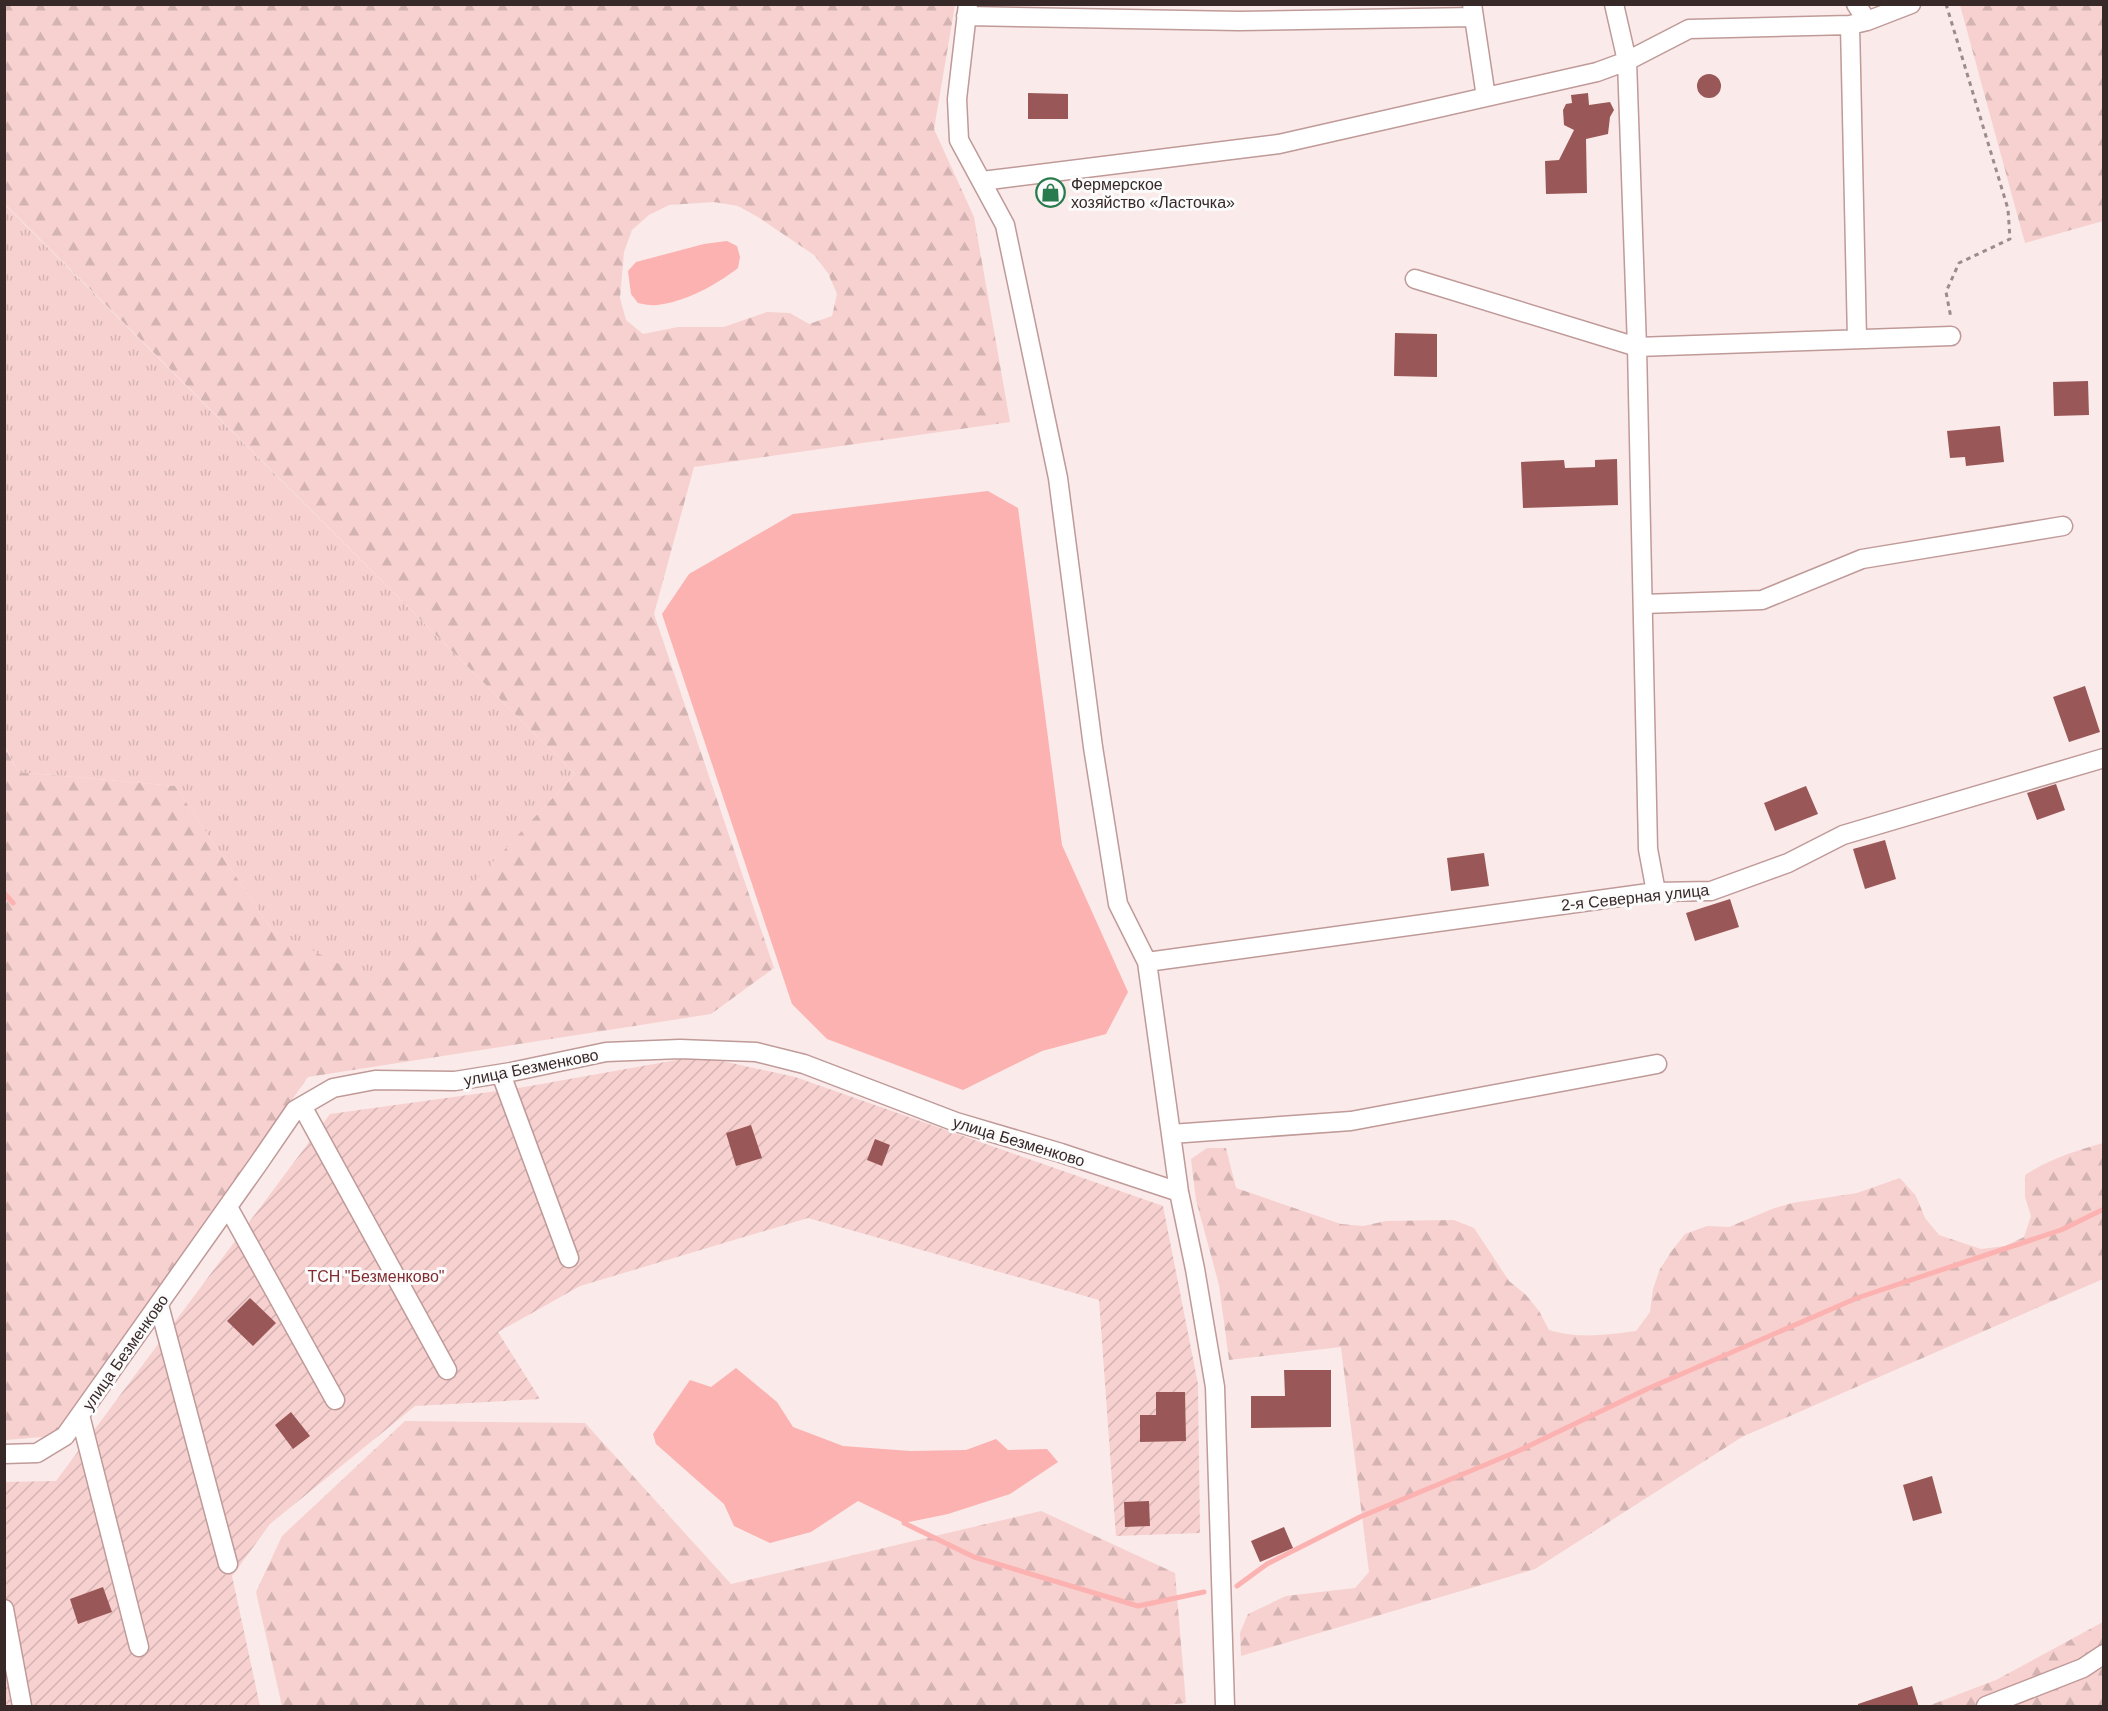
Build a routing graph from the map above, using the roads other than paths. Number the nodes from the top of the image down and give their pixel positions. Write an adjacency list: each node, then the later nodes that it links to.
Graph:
1 (1614, 4): 7 (street)
2 (1856, 4): 6 (street)
3 (1911, 4): 6 (street)
4 (967, 10): 5 (street); 9 (street)
5 (1473, 11): 8 (street)
6 (1858, 23): 7 (street); 12 (street)
7 (1627, 61): 8 (street); 13 (street)
8 (1486, 97): 9 (street)
9 (982, 181): 18 (street)
10 (1415, 279): 13 (street)
11 (1951, 327): 12 (street)
12 (1857, 339): 13 (street)
13 (1637, 347): 15 (street)
14 (2063, 526): 15 (street)
15 (1643, 604): 17 (street)
16 (2103, 758): 17 (street, 2-я Северная улица)
17 (1656, 892): 18 (street, 2-я Северная улица)
18 (1147, 962): 22 (street)
19 (1657, 1064): 22 (street)
20 (501, 1074): 21 (street, улица Безменково); 23 (street, улица Безменково); 25 (street)
21 (302, 1106): 24 (street, улица Безменково); 27 (street)
22 (1171, 1134): 23 (street)
23 (1179, 1192): 36 (street)
24 (228, 1207): 26 (street, улица Безменково); 28 (street)
25 (569, 1258)
26 (159, 1305): 29 (street, улица Безменково); 31 (street)
27 (447, 1370)
28 (334, 1401)
29 (80, 1415): 30 (street, улица Безменково); 33 (street)
30 (4, 1454)
31 (228, 1564)
32 (4, 1609): 35 (street)
33 (139, 1647)
34 (2103, 1654): 37 (street)
35 (22, 1707)
36 (1225, 1707)
37 (1986, 1707)

